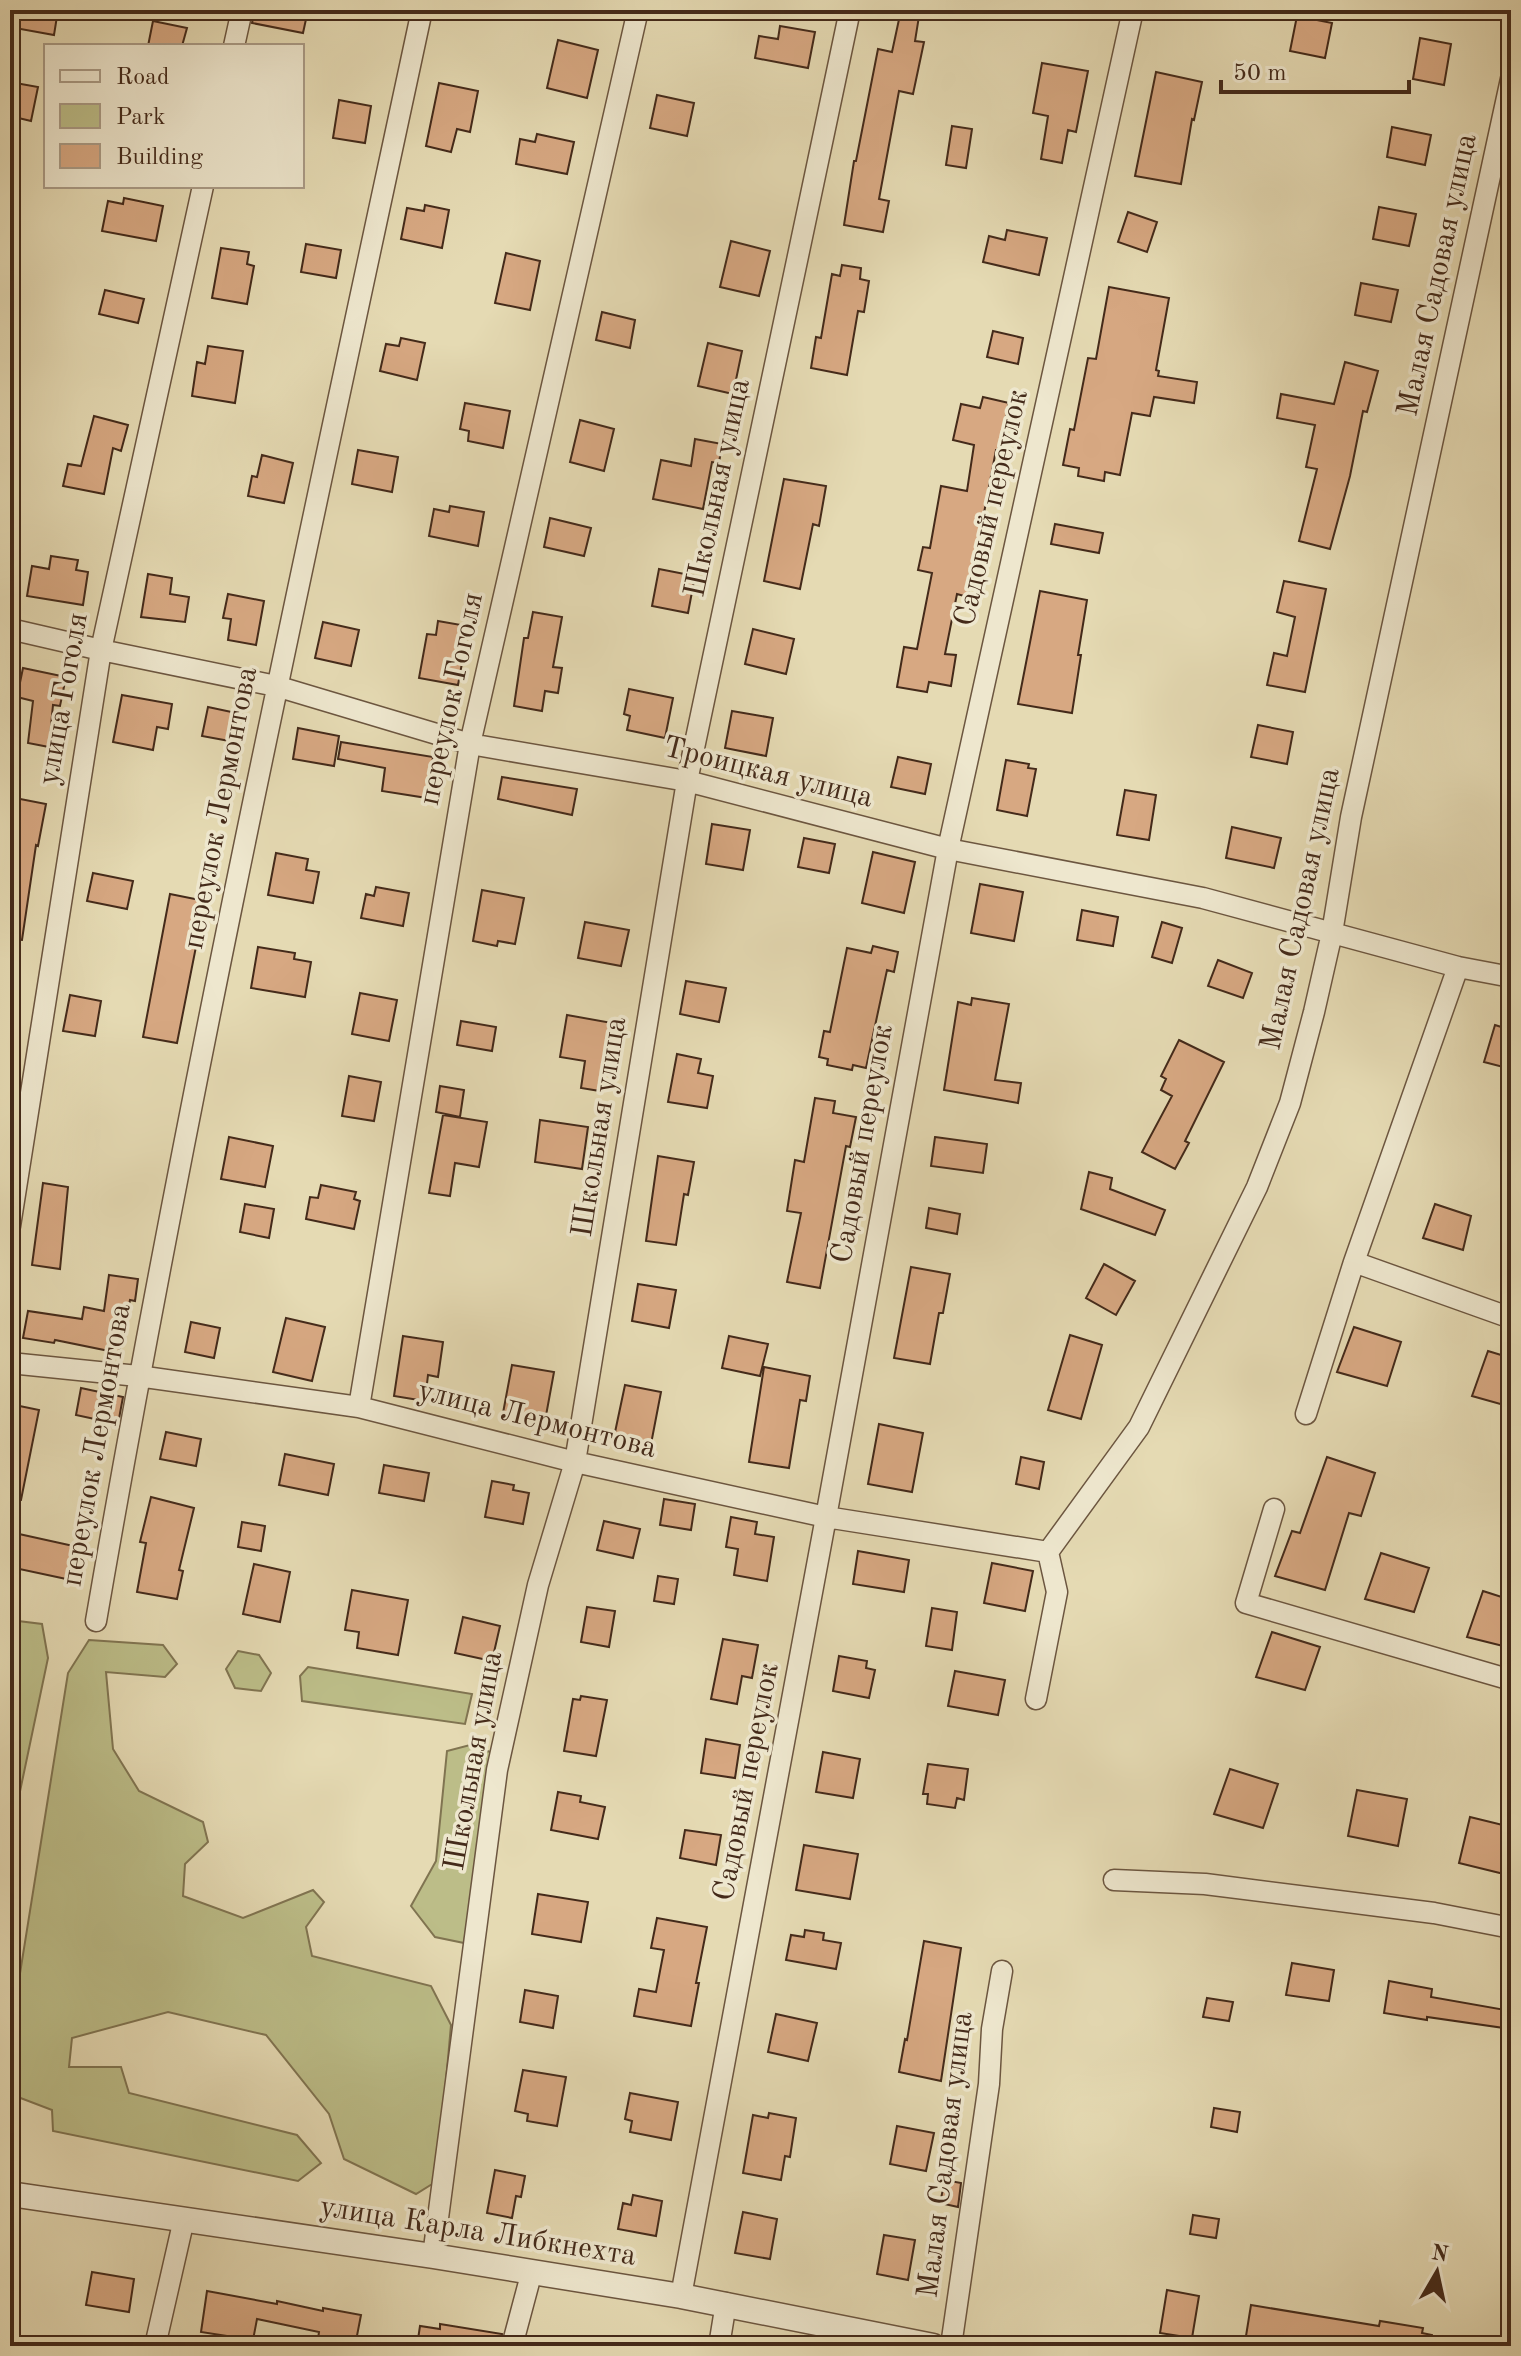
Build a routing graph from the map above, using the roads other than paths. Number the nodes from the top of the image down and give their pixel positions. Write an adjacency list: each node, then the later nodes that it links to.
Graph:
1 (242, 10): 6 (street)
2 (422, 10): 11 (street, переулок Лермонтова)
3 (638, 10): 12 (street, переулок Гоголя)
4 (850, 10): 13 (street, Школьная улица)
5 (1133, 10): 14 (street, Садовый переулок)
6 (234, 44)
7 (1511, 79): 15 (street, Малая Садовая улица)
8 (203, 188): 10 (street, улица Гоголя)
9 (10, 629): 10 (street, Троицкая улица)
10 (101, 650): 11 (street, Троицкая улица); 18 (street, улица Гоголя)
11 (276, 686): 12 (street, Троицкая улица); 22 (street, переулок Лермонтова)
12 (470, 744): 13 (street, Троицкая улица); 23 (street, переулок Гоголя)
13 (687, 781): 14 (street, Троицкая улица); 25 (street, Школьная улица)
14 (948, 849): 15 (street, Троицкая улица); 27 (street, Садовый переулок)
15 (1332, 933): 16 (street, Троицкая улица); 28 (street, Малая Садовая улица)
16 (1458, 967): 17 (street, Троицкая улица); 19 (street)
17 (1511, 977)
18 (10, 1226)
19 (1354, 1262): 20 (street); 24 (street)
20 (1511, 1318)
21 (10, 1363): 22 (street, улица Лермонтова)
22 (138, 1376): 23 (street, улица Лермонтова); 29 (street, переулок Лермонтова)
23 (359, 1407): 25 (street, улица Лермонтова)
24 (1306, 1414)
25 (575, 1462): 27 (street, улица Лермонтова); 37 (street, Школьная улица)
26 (1274, 1509): 30 (street)
27 (826, 1517): 28 (street, улица Лермонтова); 39 (street, Садовый переулок)
28 (1048, 1552): 31 (street)
29 (96, 1621)
30 (1511, 1680)
31 (1036, 1699)
32 (1114, 1880): 33 (street)
33 (1511, 1928)
34 (1002, 1971): 45 (street, Малая Садовая улица)
35 (10, 2194): 36 (street, улица Карла Либкнехта)
36 (184, 2219): 37 (street, улица Карла Либкнехта); 41 (street)
37 (433, 2256): 38 (street, улица Карла Либкнехта)
38 (532, 2271): 39 (street, улица Карла Либкнехта); 42 (street)
39 (681, 2296): 40 (street, улица Карла Либкнехта)
40 (726, 2303): 43 (street); 44 (street, улица Карла Либкнехта)
41 (155, 2346)
42 (512, 2346)
43 (719, 2346)
44 (933, 2346)
45 (951, 2346)

